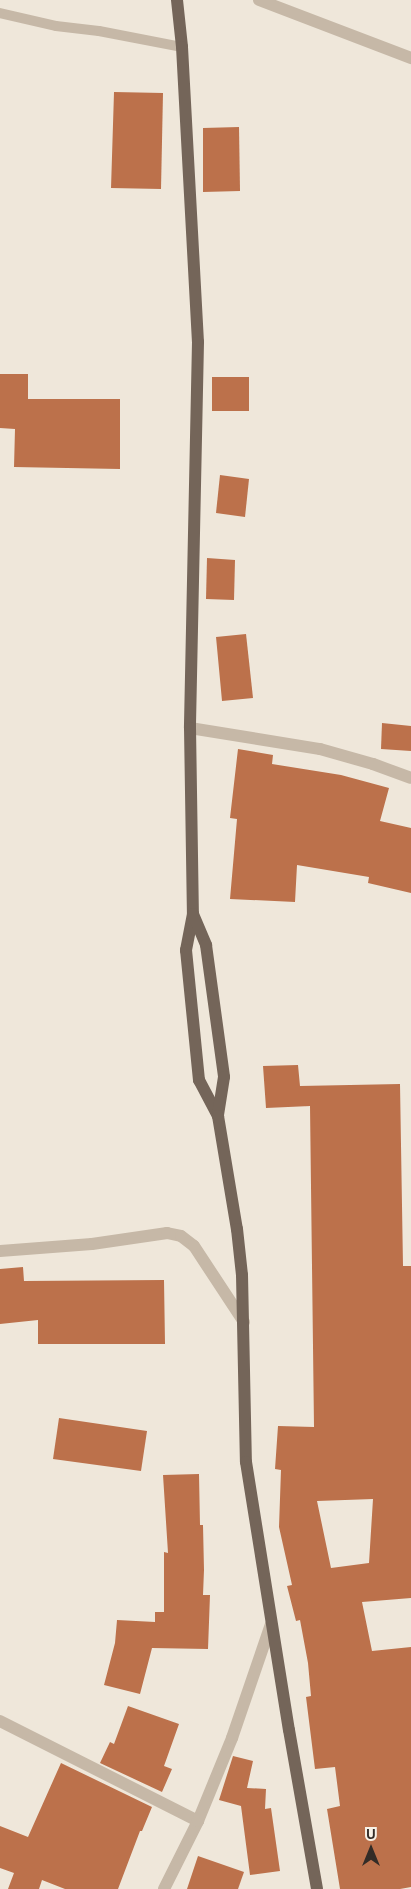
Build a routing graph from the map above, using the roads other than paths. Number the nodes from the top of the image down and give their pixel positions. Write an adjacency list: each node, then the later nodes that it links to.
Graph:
1 (177, 0): 4 (main road)
2 (260, 0): 5 (street)
3 (0, 13): 4 (lane)
4 (182, 48): 6 (main road)
5 (411, 58)
6 (190, 728): 7 (street); 8 (main road)
7 (411, 778)
8 (193, 914): 9 (main road); 9 (main road)
9 (218, 1116): 11 (main road)
10 (0, 1251): 11 (street)
11 (244, 1322): 12 (main road)
12 (271, 1624): 14 (street); 16 (main road)
13 (0, 1721): 14 (street)
14 (198, 1821): 15 (street)
15 (164, 1889)
16 (317, 1889)

